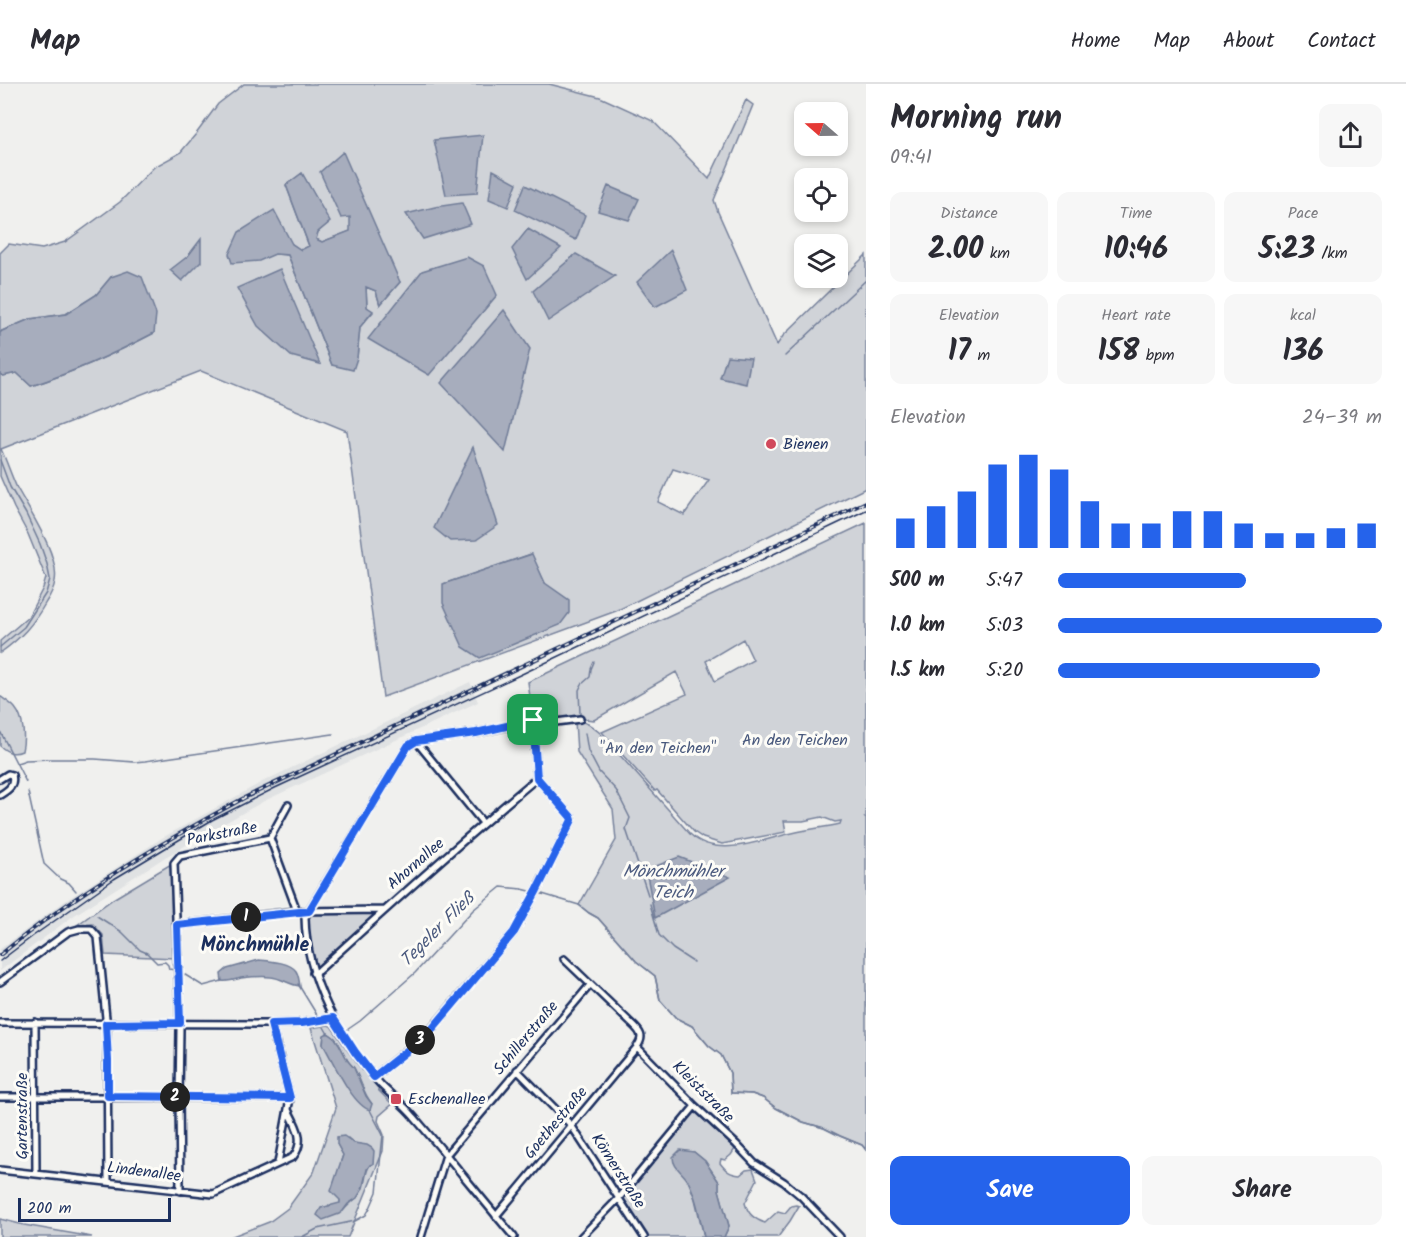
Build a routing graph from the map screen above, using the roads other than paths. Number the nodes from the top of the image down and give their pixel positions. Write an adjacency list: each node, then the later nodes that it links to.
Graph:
1 (580, 719): 2 (street)
2 (533, 720): 3 (street); 4 (street)
3 (416, 741): 8 (street); 11 (street)
4 (537, 778): 8 (street, Ahornallee); 26 (street)
5 (0, 779): 6 (street)
6 (0, 795)
7 (288, 805): 9 (street)
8 (483, 823): 10 (street, Ahornallee)
9 (270, 838): 12 (street); 13 (street, Parkstraße)
10 (385, 910): 11 (street); 15 (street, Ahornallee)
11 (309, 911): 12 (street); 15 (street)
12 (297, 912): 13 (street)
13 (177, 925): 21 (street)
14 (564, 959): 17 (street, Kleiststraße)
15 (314, 973): 18 (street)
16 (0, 982): 22 (street)
17 (590, 985): 24 (street, Kleiststraße); 25 (street, Schillerstraße)
18 (333, 1018): 23 (street); 26 (street)
19 (0, 1023): 20 (street)
20 (35, 1023): 22 (street); 29 (street, Gartenstraße)
21 (180, 1023): 22 (street); 23 (street); 30 (street)
22 (106, 1024): 27 (street)
23 (271, 1024): 31 (street)
24 (637, 1047): 32 (street, Kleiststraße); 34 (street, Goethestraße)
25 (517, 1070): 34 (street, Körnerstraße); 35 (street, Schillerstraße)
26 (374, 1077): 35 (street)
27 (108, 1096): 29 (street); 30 (street); 39 (street)
28 (0, 1097): 29 (street)
29 (36, 1098): 38 (street, Gartenstraße)
30 (179, 1098): 31 (street); 40 (street)
31 (290, 1098): 33 (street)
32 (695, 1106): 41 (street); 47 (street, Kleiststraße)
33 (288, 1110): 36 (street); 36 (street, Lindenallee)
34 (571, 1125): 41 (street, Körnerstraße); 42 (street, Goethestraße)
35 (446, 1155): 42 (street); 43 (street, Schillerstraße)
36 (278, 1163): 40 (street, Lindenallee)
37 (0, 1170): 38 (street, Lindenallee)
38 (36, 1174): 39 (street, Lindenallee)
39 (108, 1182): 40 (street, Lindenallee)
40 (180, 1191)
41 (619, 1198): 45 (street); 46 (street, Körnerstraße)
42 (496, 1216): 44 (street)
43 (421, 1237)
44 (514, 1237)
45 (581, 1237)
46 (644, 1237)
47 (840, 1237)

